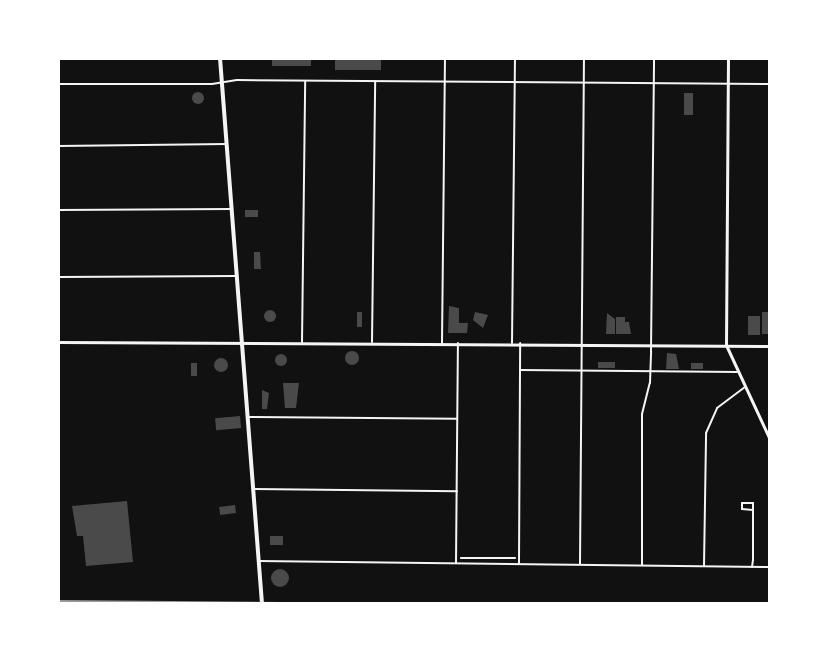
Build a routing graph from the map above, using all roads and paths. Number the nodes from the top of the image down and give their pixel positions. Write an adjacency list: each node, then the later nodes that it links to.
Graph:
1 (220, 58): 10 (main road)
2 (445, 58): 9 (street)
3 (515, 58): 11 (street)
4 (585, 58): 12 (street)
5 (654, 58): 13 (street)
6 (728, 58): 15 (street)
7 (305, 81): 8 (street); 10 (street); 25 (street)
8 (375, 81): 9 (street); 26 (street)
9 (445, 81): 11 (street); 27 (street)
10 (222, 82): 14 (street); 17 (main road)
11 (514, 83): 12 (street); 29 (street)
12 (584, 83): 13 (street); 31 (street)
13 (654, 83): 15 (street); 32 (street)
14 (58, 84)
15 (727, 84): 16 (street); 33 (street)
16 (770, 84)
17 (227, 144): 18 (street); 19 (main road)
18 (58, 146)
19 (231, 209): 20 (street); 21 (main road)
20 (58, 210)
21 (236, 276): 22 (street); 24 (main road)
22 (58, 277)
23 (58, 342): 24 (street)
24 (241, 342): 25 (street); 40 (main road)
25 (302, 342): 26 (street)
26 (372, 342): 27 (street)
27 (442, 343): 28 (street)
28 (458, 343): 29 (street); 41 (street)
29 (512, 343): 30 (street)
30 (520, 343): 31 (street); 35 (street)
31 (581, 343): 32 (street); 36 (street)
32 (651, 344): 33 (street); 37 (street)
33 (726, 345): 34 (street); 38 (street)
34 (770, 346)
35 (520, 370): 36 (lane); 50 (street)
36 (581, 370): 37 (lane); 51 (street)
37 (650, 371): 38 (lane); 52 (street)
38 (737, 372): 39 (street)
39 (744, 387): 42 (street); 53 (street)
40 (247, 417): 41 (street); 43 (main road)
41 (457, 419): 44 (street)
42 (770, 440)
43 (253, 489): 44 (street); 48 (main road)
44 (457, 491): 49 (street)
45 (753, 510): 54 (street)
46 (461, 558): 47 (path)
47 (515, 558)
48 (259, 561): 49 (street); 56 (main road)
49 (456, 562): 50 (street)
50 (519, 563): 51 (street)
51 (580, 564): 52 (street)
52 (642, 565): 53 (street)
53 (704, 566): 54 (street)
54 (752, 567): 55 (street)
55 (770, 567)
56 (262, 603)

